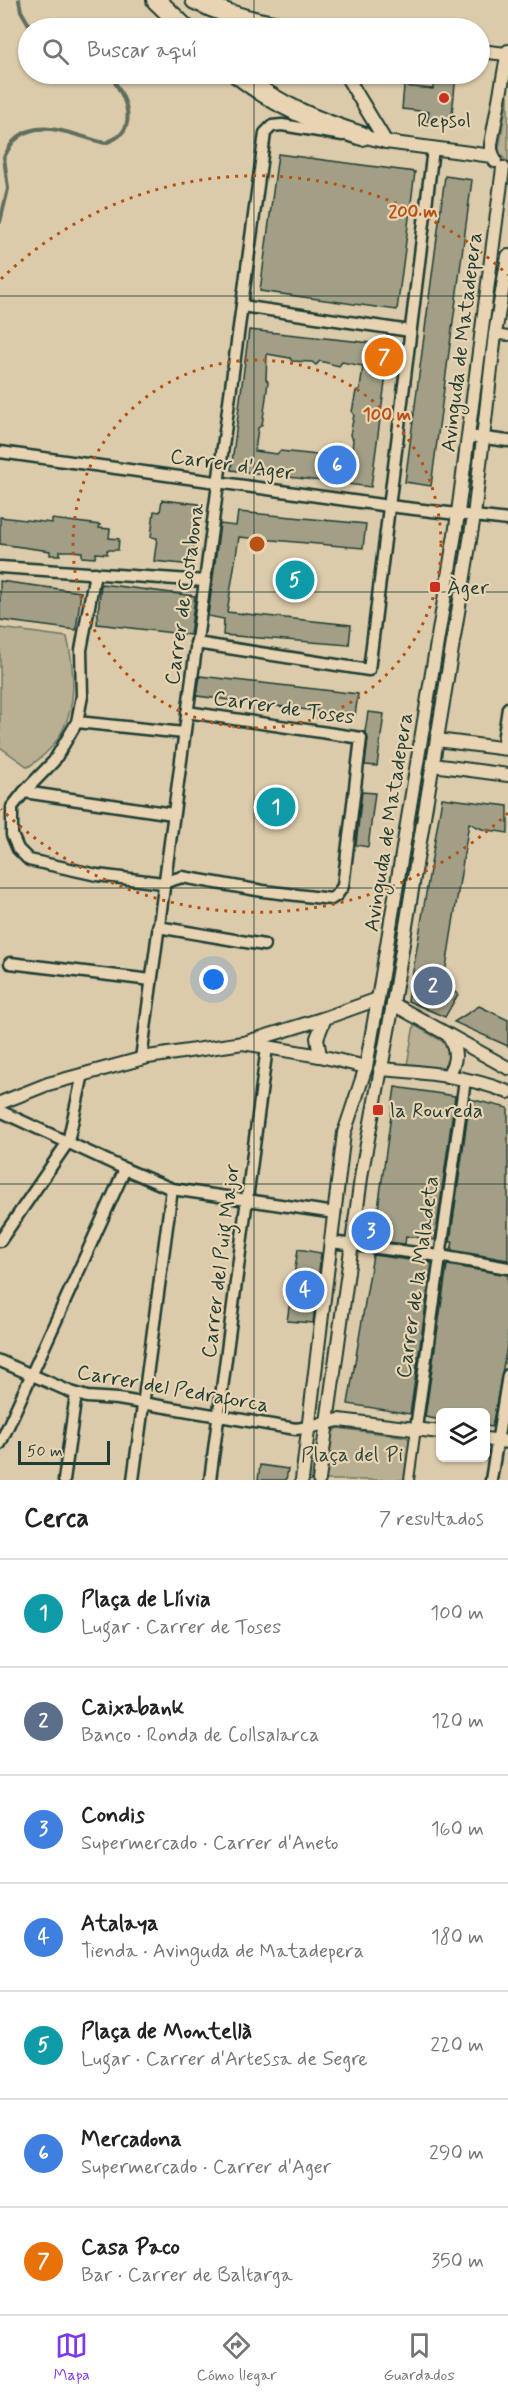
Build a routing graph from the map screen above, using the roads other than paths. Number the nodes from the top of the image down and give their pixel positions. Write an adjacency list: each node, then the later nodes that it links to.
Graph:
1 (156, 0): 3 (highway)
2 (195, 0): 4 (highway)
3 (175, 18)
4 (242, 18)
5 (490, 51): 6 (street)
6 (507, 52): 12 (street)
7 (250, 84): 9 (highway)
8 (351, 84): 10 (street)
9 (362, 136): 10 (street); 15 (street, Carrer de Costabona)
10 (386, 142): 11 (street)
11 (433, 149): 12 (street); 16 (street)
12 (492, 156): 13 (street)
13 (506, 169): 18 (street, Avinguda de Matadepera)
14 (508, 256): 17 (street, Avinguda de Matadepera)
15 (242, 306): 16 (street); 22 (street, Carrer de Costabona)
16 (410, 331): 23 (street)
17 (502, 335): 19 (street, Avinguda de Matadepera)
18 (468, 436): 19 (street); 24 (street, Avinguda de Matadepera)
19 (484, 438): 20 (street); 25 (street, Avinguda de Matadepera)
20 (508, 441)
21 (0, 452): 22 (street, Carrer d'Ager)
22 (219, 482): 23 (street, Carrer d'Ager); 29 (street, Carrer de Costabona)
23 (389, 506): 24 (street, Carrer d'Ager); 30 (street)
24 (458, 514): 25 (street, Carrer d'Ager); 46 (street, Avinguda de Matadepera)
25 (474, 516): 26 (street, Carrer d'Ager); 35 (street, Avinguda de Matadepera)
26 (508, 519)
27 (0, 567): 28 (street)
28 (95, 573): 29 (street); 33 (street)
29 (205, 581): 30 (street, Carrer de Costabona)
30 (196, 643): 32 (street, Carrer de Costabona)
31 (508, 708): 36 (street)
32 (187, 712): 34 (street, Carrer de Costabona); 41 (street, Carrer de Toses)
33 (77, 722): 34 (street); 39 (street)
34 (184, 733): 40 (street, Carrer de Costabona)
35 (437, 740): 36 (street); 37 (street, Avinguda de Matadepera)
36 (505, 748)
37 (433, 765): 38 (street); 47 (street, Avinguda de Matadepera)
38 (508, 775)
39 (24, 792): 40 (street); 41 (street, Carrer de Toses)
40 (173, 814): 41 (street, Carrer de Costabona)
41 (163, 883): 42 (street, Carrer de Costabona)
42 (158, 927): 43 (street); 45 (street, Carrer de Costabona)
43 (264, 945)
44 (10, 963): 45 (street)
45 (151, 980): 53 (street, Carrer de Costabona)
46 (378, 999): 47 (street); 48 (street); 54 (street, Avinguda de Matadepera)
47 (393, 1004): 49 (street); 56 (street, Avinguda de Matadepera)
48 (325, 1018): 50 (street); 52 (street)
49 (448, 1035): 55 (street); 58 (street)
50 (243, 1043): 51 (street); 53 (street)
51 (267, 1047): 52 (street); 66 (street, Carrer del Puig Major)
52 (320, 1056): 54 (street)
53 (141, 1059): 57 (street)
54 (366, 1067): 56 (street); 67 (street, Avinguda de Matadepera)
55 (508, 1068)
56 (380, 1069): 58 (street); 70 (street, Avinguda de Matadepera)
57 (83, 1074): 61 (street); 63 (street)
58 (447, 1077): 59 (street)
59 (465, 1080): 60 (street); 71 (street, Carrer de la Maladeta)
60 (508, 1092)
61 (0, 1103)
62 (0, 1110): 63 (street)
63 (68, 1142): 64 (street); 68 (street)
64 (125, 1169): 65 (street); 74 (street)
65 (172, 1189): 66 (street); 77 (street)
66 (247, 1199): 67 (street); 78 (street, Carrer del Puig Major)
67 (335, 1213): 69 (street, Avinguda de Matadepera)
68 (0, 1241)
69 (331, 1242): 70 (street); 80 (street, Avinguda de Matadepera)
70 (351, 1245): 71 (street); 79 (street, Avinguda de Matadepera)
71 (440, 1256): 72 (street); 81 (street, Carrer de la Maladeta)
72 (508, 1268)
73 (0, 1361): 74 (street, Carrer del Pedraforca)
74 (32, 1375): 76 (street, Carrer del Pedraforca); 84 (street)
75 (508, 1375): 83 (street)
76 (76, 1394): 77 (street, Carrer del Pedraforca); 85 (street)
77 (144, 1403): 78 (street, Carrer del Pedraforca); 86 (street)
78 (219, 1416): 80 (street, Carrer del Pedraforca); 87 (street, Carrer del Puig Major)
79 (327, 1423): 80 (street); 81 (street); 89 (street, Avinguda de Matadepera)
80 (309, 1427): 88 (street, Avinguda de Matadepera)
81 (416, 1428): 82 (street); 90 (street, Carrer de la Maladeta)
82 (436, 1431)
83 (497, 1440): 91 (street)
84 (0, 1444)
85 (64, 1480)
86 (133, 1480)
87 (210, 1480)
88 (302, 1480)
89 (319, 1480)
90 (409, 1480)
91 (492, 1480)

